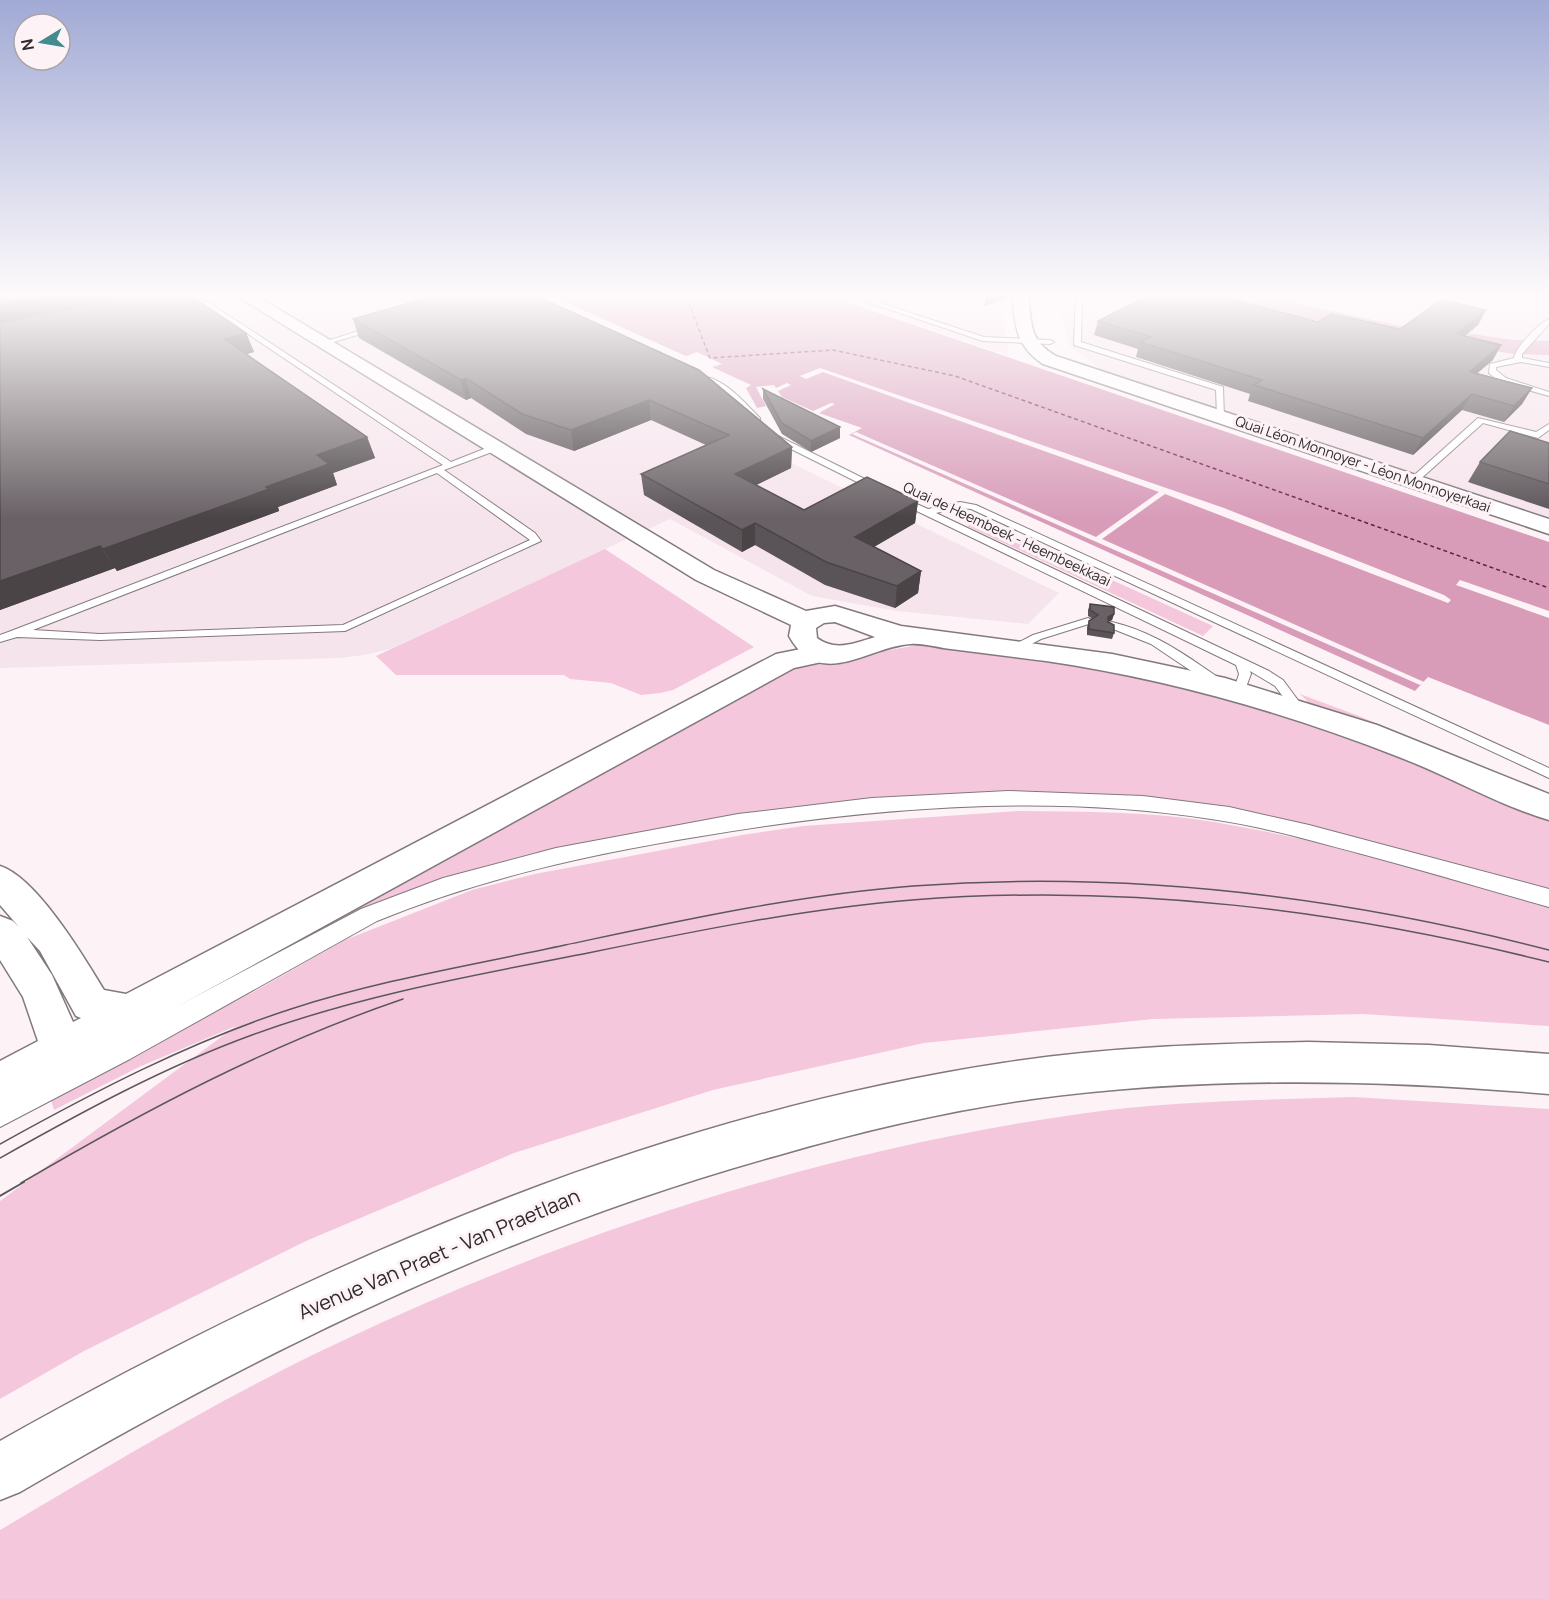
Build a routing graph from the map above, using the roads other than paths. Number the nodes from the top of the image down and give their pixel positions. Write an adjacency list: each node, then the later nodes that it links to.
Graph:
1 (305, 369): 17 (lane)
2 (367, 369): 16 (main road)
3 (1069, 369): 8 (main road)
4 (1091, 369): 8 (main road)
5 (1157, 369): 10 (lane)
6 (1492, 369): 9 (lane)
7 (692, 374): 12 (lane)
8 (1108, 378): 10 (main road, Quai Léon Monnoyer - Léon Monnoyerkaai)
9 (1549, 394)
10 (1221, 416): 19 (main road, Quai Léon Monnoyer - Léon Monnoyerkaai)
11 (1549, 426): 14 (lane)
12 (765, 428)
13 (773, 435): 20 (lane, Quai de Heembeek - Heembeekkaai)
14 (1538, 435): 15 (lane); 19 (lane)
15 (1549, 439)
16 (497, 447): 17 (lane); 27 (main road)
17 (450, 465): 18 (lane)
18 (438, 470): 24 (lane); 24 (lane)
19 (1413, 481): 21 (main road, Quai Léon Monnoyer - Léon Monnoyerkaai)
20 (927, 512): 29 (lane, Quai de Heembeek - Heembeekkaai); 32 (lane)
21 (1549, 527)
22 (1088, 621): 28 (lane)
23 (1112, 625): 30 (lane)
24 (15, 633): 26 (lane)
25 (863, 636): 27 (main road); 27 (main road); 28 (main road)
26 (0, 639)
27 (804, 644): 37 (main road)
28 (1014, 648): 30 (main road)
29 (1240, 661): 30 (lane); 31 (lane, Quai de Heembeek - Heembeekkaai)
30 (1233, 690): 31 (main road)
31 (1300, 711): 33 (main road)
32 (1549, 773)
33 (1549, 808)
34 (0, 880): 37 (main road)
35 (1549, 898): 41 (street)
36 (0, 932): 38 (main road)
37 (131, 1013): 38 (main road)
38 (61, 1050): 40 (main road)
39 (1549, 1074): 42 (main road, Avenue Van Praet - Van Praetlaan)
40 (0, 1083)
41 (0, 1114)
42 (0, 1472)

